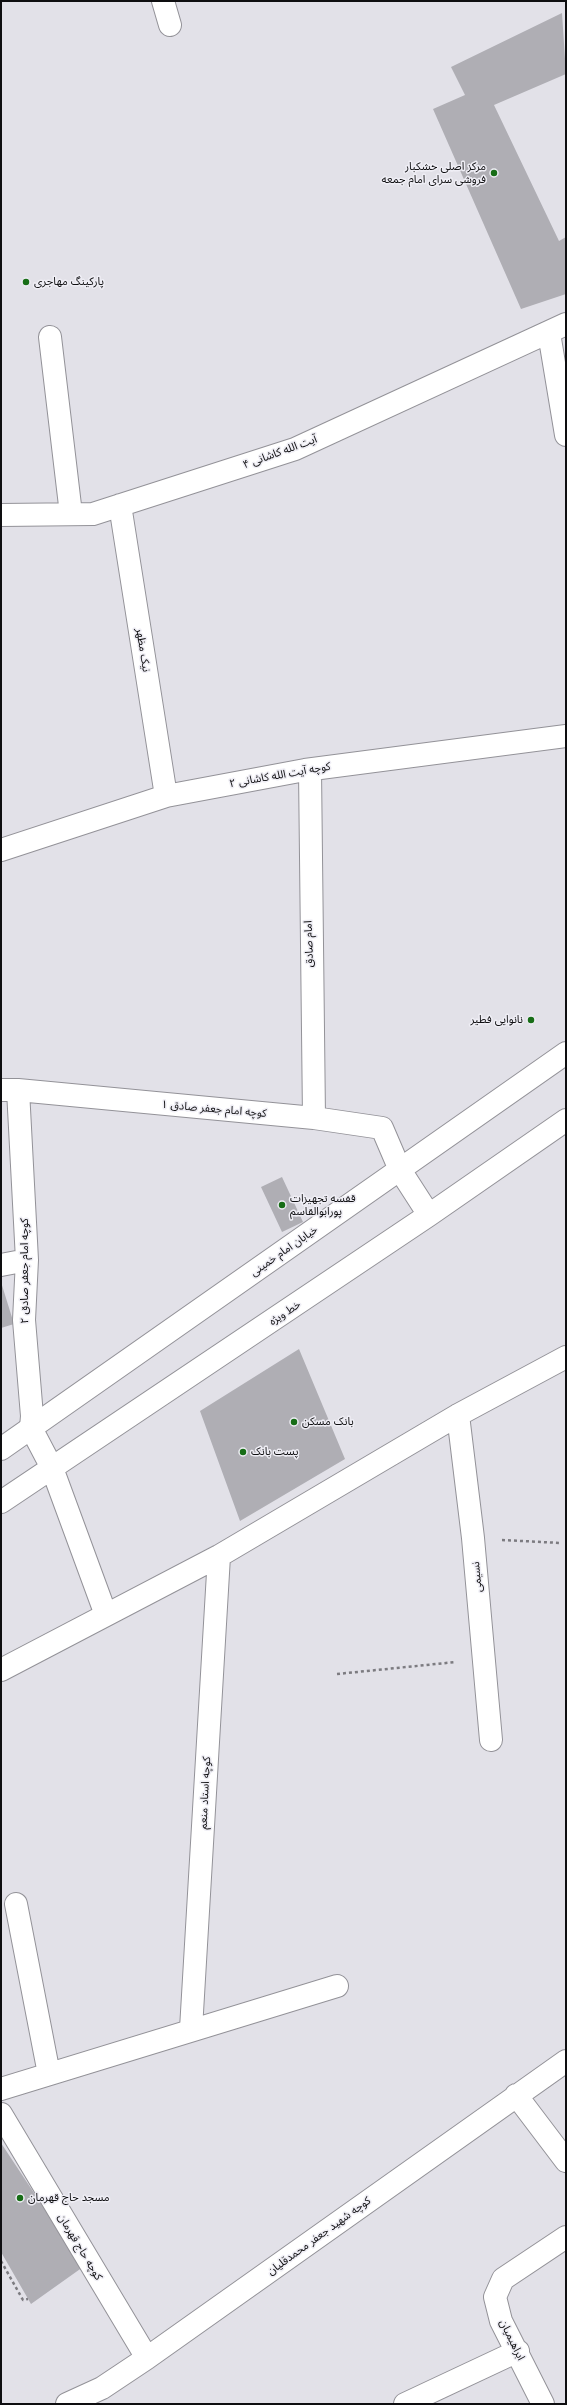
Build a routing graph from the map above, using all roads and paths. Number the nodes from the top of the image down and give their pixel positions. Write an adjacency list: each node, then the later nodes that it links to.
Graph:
1 (163, 1): 2 (street)
2 (170, 26)
3 (558, 328): 5 (street); 6 (street, آیت الله کاشانی ۴)
4 (50, 337): 7 (street)
5 (566, 435)
6 (120, 505): 7 (street, آیت الله کاشانی ۴); 11 (street, نیک مظهر)
7 (72, 514): 8 (street, آیت الله کاشانی ۴)
8 (1, 515)
9 (566, 736): 10 (street, کوچه آیت الله کاشانی ۲)
10 (308, 770): 11 (street, کوچه آیت الله کاشانی ۲); 15 (street, امام صادق)
11 (166, 796): 12 (street, کوچه آیت الله کاشانی ۲)
12 (1, 850)
13 (566, 1053): 17 (street, خیابان امام خمینی)
14 (9, 1090): 15 (street, کوچه امام جعفر صادق ۱); 19 (street, کوچه امام جعفر صادق ۲)
15 (314, 1118): 17 (street, کوچه امام جعفر صادق ۱)
16 (566, 1120): 18 (street, خط ویژه)
17 (400, 1170): 18 (street); 23 (street, خیابان امام خمینی)
18 (429, 1215): 25 (street, خط ویژه)
19 (27, 1260): 20 (street); 23 (street, کوچه امام جعفر صادق ۲)
20 (1, 1265)
21 (564, 1364): 22 (street)
22 (458, 1415): 27 (street, نسیمی); 29 (street)
23 (31, 1428): 24 (street, خیابان امام خمینی); 25 (street)
24 (1, 1449)
25 (52, 1468): 26 (street, خط ویژه); 30 (street)
26 (1, 1502)
27 (473, 1538): 28 (path); 31 (street, نسیمی)
28 (561, 1543)
29 (219, 1556): 30 (street); 37 (street, کوچه استاد منعم)
30 (106, 1615): 32 (street)
31 (484, 1659): 33 (path); 34 (street, نسیمی)
32 (1, 1670)
33 (338, 1674)
34 (491, 1740)
35 (16, 1904): 39 (street)
36 (337, 1986): 37 (street)
37 (191, 2029): 39 (street)
38 (566, 2061): 41 (street, کوچه شهید جعفر محمدقلیان)
39 (50, 2074): 40 (street)
40 (1, 2089)
41 (516, 2095): 43 (street); 48 (street, کوچه شهید جعفر محمدقلیان)
42 (1, 2114): 48 (street, کوچه حاج قهرمان)
43 (566, 2161)
44 (566, 2237): 47 (street, ابراهیمیان)
45 (1, 2261): 46 (path)
46 (28, 2300)
47 (518, 2351): 51 (street); 52 (street, ابراهیمیان)
48 (147, 2358): 49 (street, کوچه شهید جعفر محمدقلیان)
49 (105, 2396): 50 (street, کوچه شهید جعفر محمدقلیان)
50 (66, 2404)
51 (405, 2404)
52 (543, 2404)

